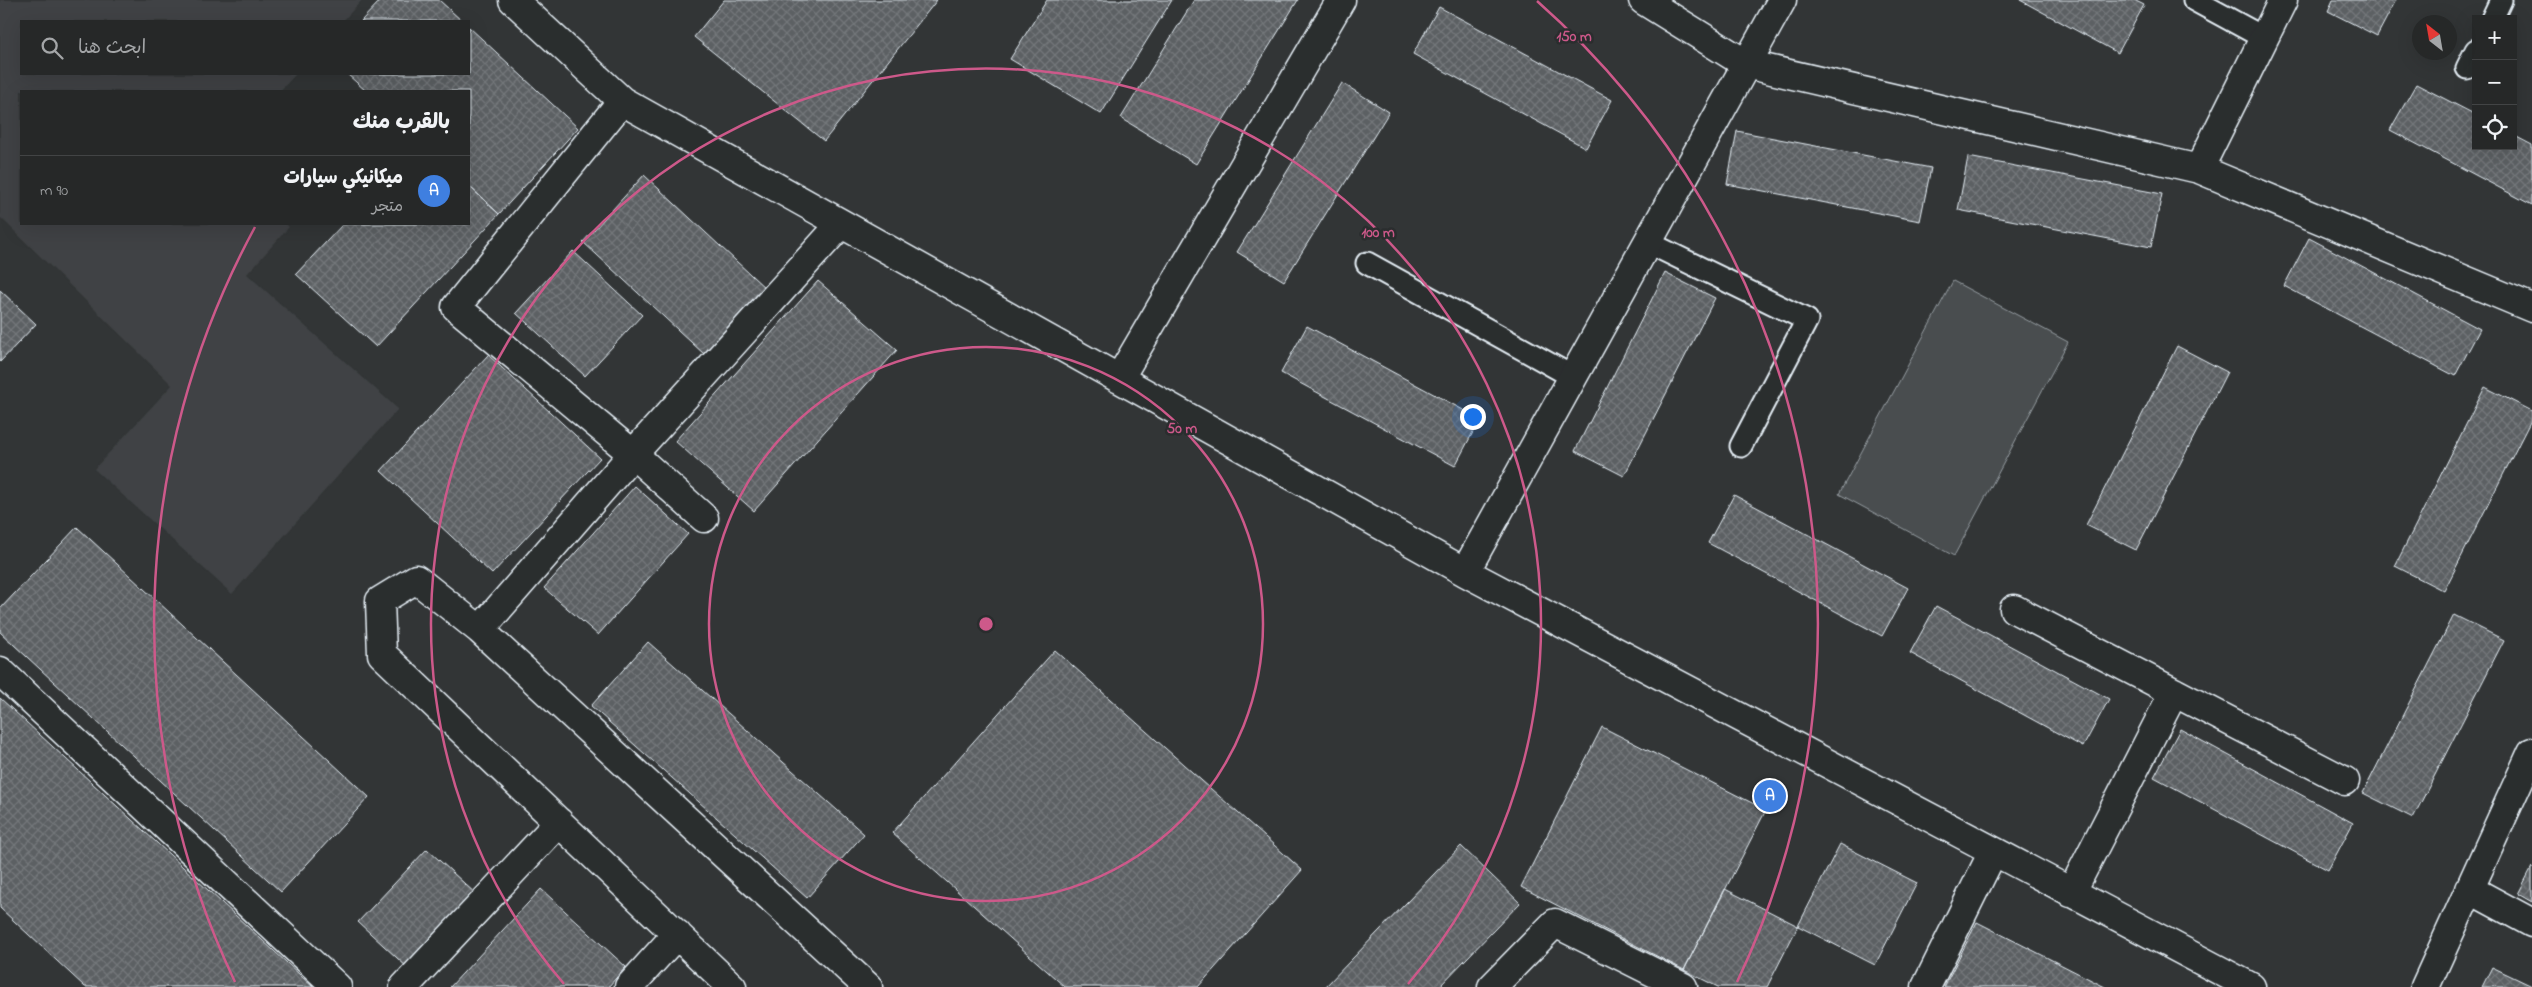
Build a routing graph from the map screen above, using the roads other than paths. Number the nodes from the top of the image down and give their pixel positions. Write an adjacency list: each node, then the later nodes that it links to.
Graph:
1 (513, 0): 11 (street)
2 (1341, 0): 18 (street)
3 (1643, 0): 10 (street)
4 (1782, 0): 10 (street)
5 (2194, 0): 9 (lane)
6 (2283, 0): 9 (street)
7 (2501, 0): 8 (lane)
8 (2494, 15)
9 (2264, 38): 12 (street)
10 (1746, 64): 12 (street); 14 (street)
11 (622, 102): 13 (street); 20 (street)
12 (2199, 169): 16 (street)
13 (841, 224): 18 (street); 20 (street)
14 (1647, 242): 17 (street); 19 (lane)
15 (1367, 263): 17 (lane)
16 (2532, 308)
17 (1573, 377): 22 (street)
18 (1119, 379): 22 (street)
19 (1741, 446)
20 (633, 454): 21 (street); 24 (street)
21 (704, 518)
22 (1465, 572): 30 (street)
23 (2014, 609): 26 (street)
24 (480, 630): 29 (street); 39 (street)
25 (0, 671): 35 (street)
26 (2174, 692): 28 (street); 32 (street)
27 (2532, 752): 31 (street)
28 (2345, 782)
29 (559, 822): 34 (street); 36 (street)
30 (1993, 852): 32 (street); 42 (street)
31 (2469, 889): 33 (street); 44 (street)
32 (2071, 893): 43 (street)
33 (2532, 922)
34 (677, 934): 37 (street); 38 (street)
35 (337, 987)
36 (404, 987)
37 (628, 987)
38 (732, 987)
39 (868, 987)
40 (1492, 987): 41 (street)
41 (1683, 987)
42 (1926, 987)
43 (2251, 987)
44 (2425, 987)

